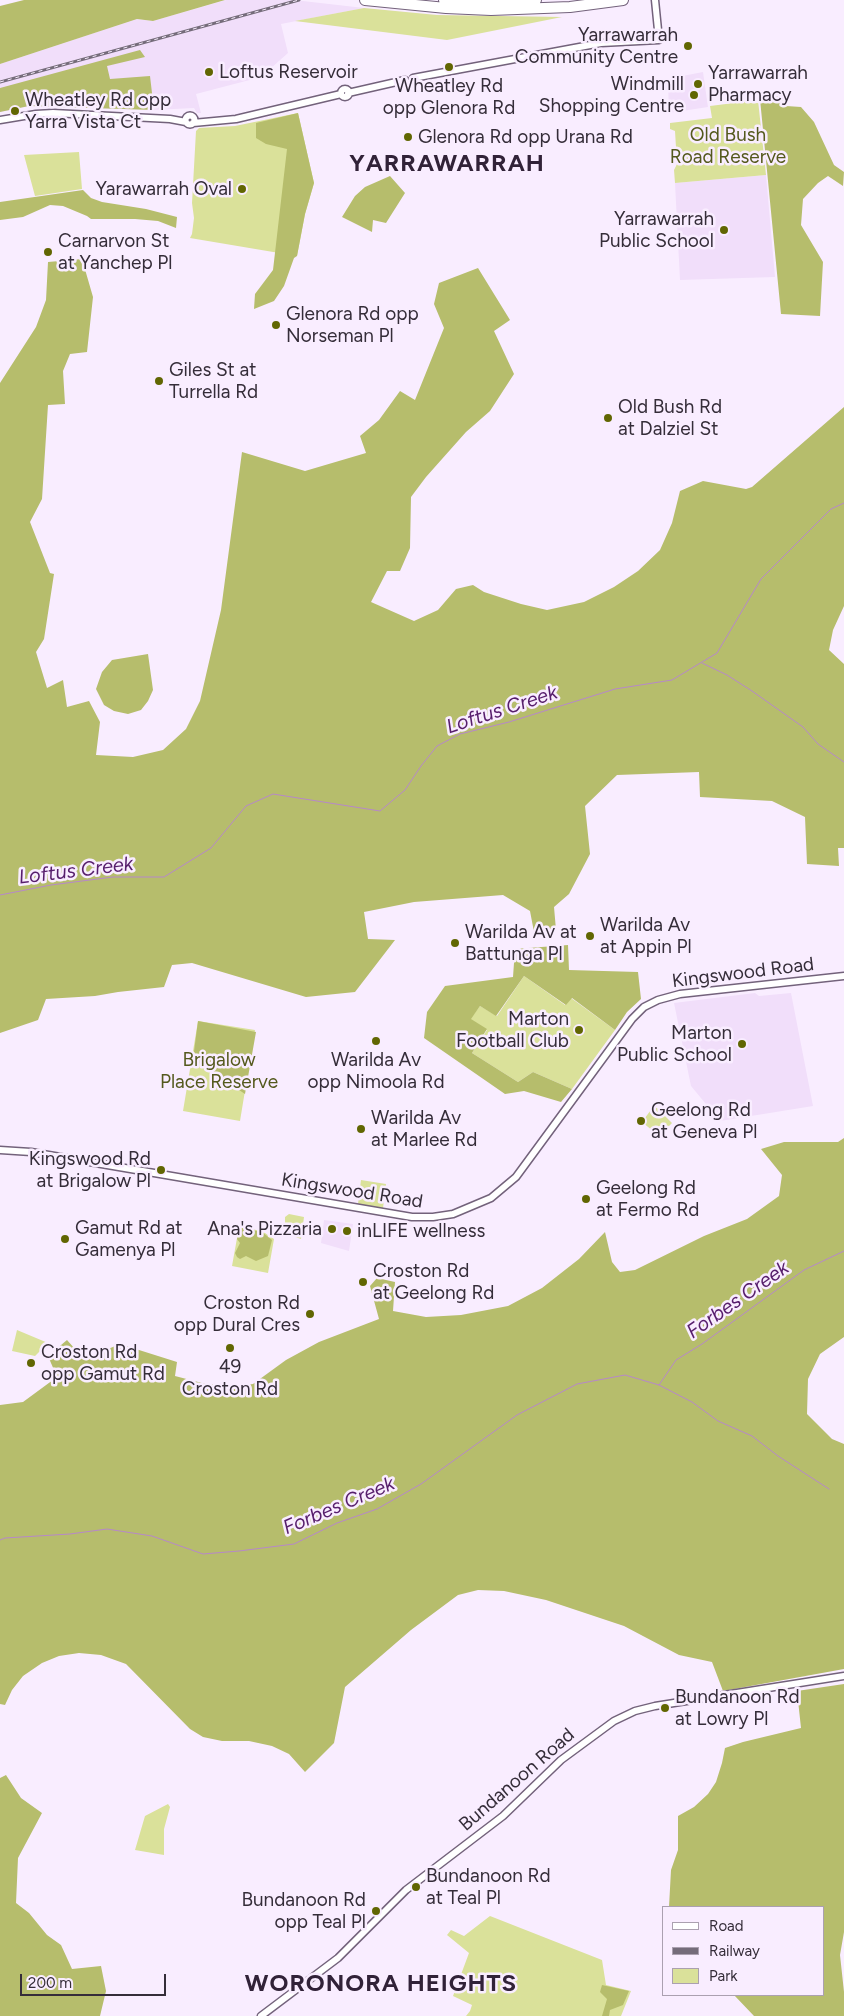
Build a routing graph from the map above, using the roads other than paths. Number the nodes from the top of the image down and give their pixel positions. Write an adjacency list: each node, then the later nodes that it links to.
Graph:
1 (365, 0): 4 (highway)
2 (444, 0): 3 (highway)
3 (536, 0)
4 (623, 0)
5 (656, 0): 6 (street)
6 (0, 120)
7 (844, 976): 8 (street, Kingswood Road)
8 (0, 1150)
9 (844, 1676): 10 (street, Bundanoon Road)
10 (261, 2016)

